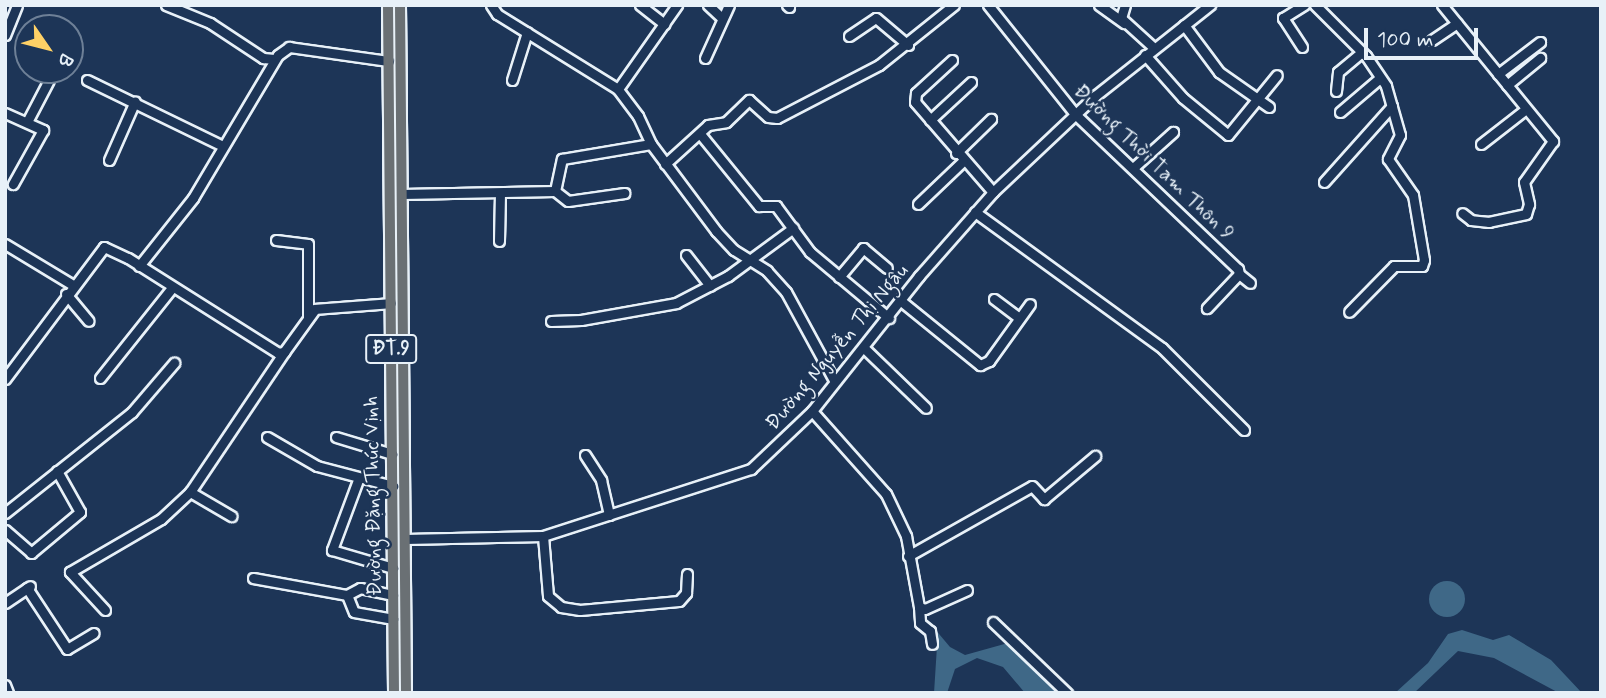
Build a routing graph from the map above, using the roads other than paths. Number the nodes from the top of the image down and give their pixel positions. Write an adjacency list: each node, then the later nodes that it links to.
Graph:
1 (17, 5): 24 (street)
2 (166, 5): 35 (street)
3 (388, 5): 37 (main road, Đường Đặng Thúc Vịnh / ĐT.9)
4 (400, 5): 74 (main road, Đường Đặng Thúc Vịnh / ĐT.9)
5 (491, 5): 23 (street)
6 (640, 5): 20 (street)
7 (677, 5): 20 (street)
8 (708, 5): 18 (street)
9 (729, 5): 18 (street)
10 (954, 5): 28 (street)
11 (988, 5): 55 (street, Đường Thời Tam Thôn 9)
12 (1099, 5): 21 (street)
13 (1125, 5): 21 (street)
14 (1210, 5): 22 (street, Đường Nguyễn Thị Ngâu)
15 (1304, 5): 29 (street)
16 (1315, 5): 31 (street)
17 (1442, 5): 19 (street)
18 (722, 18): 33 (street)
19 (1457, 23): 26 (street); 38 (street)
20 (664, 24): 46 (street)
21 (1126, 24): 30 (street)
22 (1184, 25): 30 (street, Đường Nguyễn Thị Ngâu); 48 (street)
23 (527, 32): 42 (street); 46 (street)
24 (5, 35)
25 (849, 36): 28 (street)
26 (1432, 40)
27 (1540, 42): 38 (street)
28 (908, 45): 60 (street)
29 (1303, 47)
30 (1154, 48): 32 (street, Đường Nguyễn Thị Ngâu)
31 (1362, 52): 40 (street); 47 (street)
32 (1145, 55): 48 (street); 55 (street, Đường Nguyễn Thị Ngâu)
33 (705, 58)
34 (1540, 58): 45 (street)
35 (274, 59): 37 (street); 63 (street)
36 (952, 60): 57 (street)
37 (389, 61): 95 (main road, Đường Đặng Thúc Vịnh / ĐT.9)
38 (1498, 74): 45 (street)
39 (1277, 75): 48 (street)
40 (1380, 78): 50 (street); 54 (street)
41 (87, 80): 49 (street)
42 (512, 80)
43 (971, 82): 57 (street)
44 (47, 84): 58 (street)
45 (1507, 85): 52 (street)
46 (618, 89): 61 (street)
47 (1336, 91)
48 (1257, 100): 51 (street)
49 (135, 101): 63 (street); 65 (street)
50 (1392, 106): 68 (street); 98 (street)
51 (1269, 107)
52 (1527, 109): 62 (street); 77 (street)
53 (5, 113): 58 (street)
54 (1340, 113)
55 (1075, 114): 67 (street, Đường Thời Tam Thôn 9); 71 (street, Đường Nguyễn Thị Ngâu)
56 (990, 119): 64 (street)
57 (930, 120): 64 (street)
58 (27, 122): 69 (street)
59 (1172, 132): 67 (street)
60 (701, 135): 66 (street); 78 (street)
61 (651, 144): 66 (street); 70 (street)
62 (1481, 144)
63 (223, 146): 84 (street)
64 (959, 157): 71 (street); 75 (street)
65 (109, 160)
66 (665, 164): 83 (street)
67 (1133, 169): 86 (street, Đường Thời Tam Thôn 9)
68 (1324, 182)
69 (13, 184)
70 (555, 191): 72 (street); 73 (street)
71 (993, 192): 76 (street, Đường Nguyễn Thị Ngâu)
72 (500, 193): 74 (street); 80 (street)
73 (624, 193)
74 (402, 194): 128 (main road, Đường Đặng Thúc Vịnh / ĐT.9)
75 (918, 204)
76 (975, 212): 94 (street, Đường Nguyễn Thị Ngâu); 112 (street)
77 (1462, 213)
78 (793, 228): 83 (street); 87 (street)
79 (276, 240): 101 (street)
80 (499, 241)
81 (5, 244): 89 (street)
82 (687, 255): 90 (street)
83 (753, 259): 90 (street); 109 (street)
84 (139, 266): 89 (street); 91 (street)
85 (887, 268): 87 (street)
86 (1239, 274): 88 (street, Đường Thời Tam Thôn 9); 97 (street)
87 (839, 277): 99 (street)
88 (1250, 283)
89 (73, 285): 92 (street)
90 (710, 286): 103 (street)
91 (172, 289): 105 (street); 107 (street)
92 (66, 294): 102 (street); 108 (street)
93 (994, 299): 100 (street)
94 (901, 301): 99 (street, Đường Nguyễn Thị Ngâu); 100 (street)
95 (391, 303): 101 (street); 115 (main road, Đường Đặng Thúc Vịnh / ĐT.9)
96 (1030, 304): 100 (street)
97 (1207, 308)
98 (1349, 312)
99 (889, 318): 104 (street, Đường Nguyễn Thị Ngâu)
100 (1019, 318)
101 (308, 319): 105 (street)
102 (89, 321)
103 (551, 321)
104 (864, 348): 109 (street, Đường Nguyễn Thị Ngâu); 110 (street)
105 (284, 352): 121 (street)
106 (174, 363): 118 (street)
107 (100, 378)
108 (5, 379)
109 (834, 380): 111 (street, Đường Nguyễn Thị Ngâu)
110 (926, 408)
111 (812, 411): 123 (street, Đường Nguyễn Thị Ngâu); 129 (street)
112 (1244, 430)
113 (335, 437): 115 (street)
114 (268, 438): 119 (street)
115 (392, 454): 120 (main road, Đường Đặng Thúc Vịnh / ĐT.9)
116 (585, 455): 123 (street)
117 (1095, 456): 129 (street)
118 (57, 471): 122 (street); 125 (street)
119 (358, 480): 120 (street); 130 (street)
120 (393, 486): 127 (main road, Đường Đặng Thúc Vịnh / ĐT.9)
121 (190, 492): 124 (street); 138 (street)
122 (5, 513)
123 (609, 514): 126 (street, Đường Nguyễn Thị Ngâu)
124 (231, 516)
125 (5, 530)
126 (543, 536): 128 (street, Đường Nguyễn Thị Ngâu); 131 (street)
127 (393, 539): 128 (main road); 130 (main road, Đường Đặng Thúc Vịnh / ĐT.9)
128 (405, 539): 146 (main road, Đường Đặng Thúc Vịnh / ĐT.9)
129 (908, 556): 137 (street)
130 (393, 568): 135 (main road, Đường Đặng Thúc Vịnh / ĐT.9)
131 (687, 574)
132 (253, 578): 134 (street)
133 (967, 590): 137 (street)
134 (347, 595): 135 (street); 139 (street)
135 (393, 595): 139 (main road, Đường Đặng Thúc Vịnh / ĐT.9)
136 (5, 603): 141 (street)
137 (919, 607): 142 (street)
138 (105, 610)
139 (393, 619): 145 (main road, Đường Đặng Thúc Vịnh / ĐT.9)
140 (993, 622): 147 (street)
141 (94, 634)
142 (932, 644)
143 (5, 685): 144 (street)
144 (8, 693)
145 (394, 693)
146 (406, 693)
147 (1067, 693)

